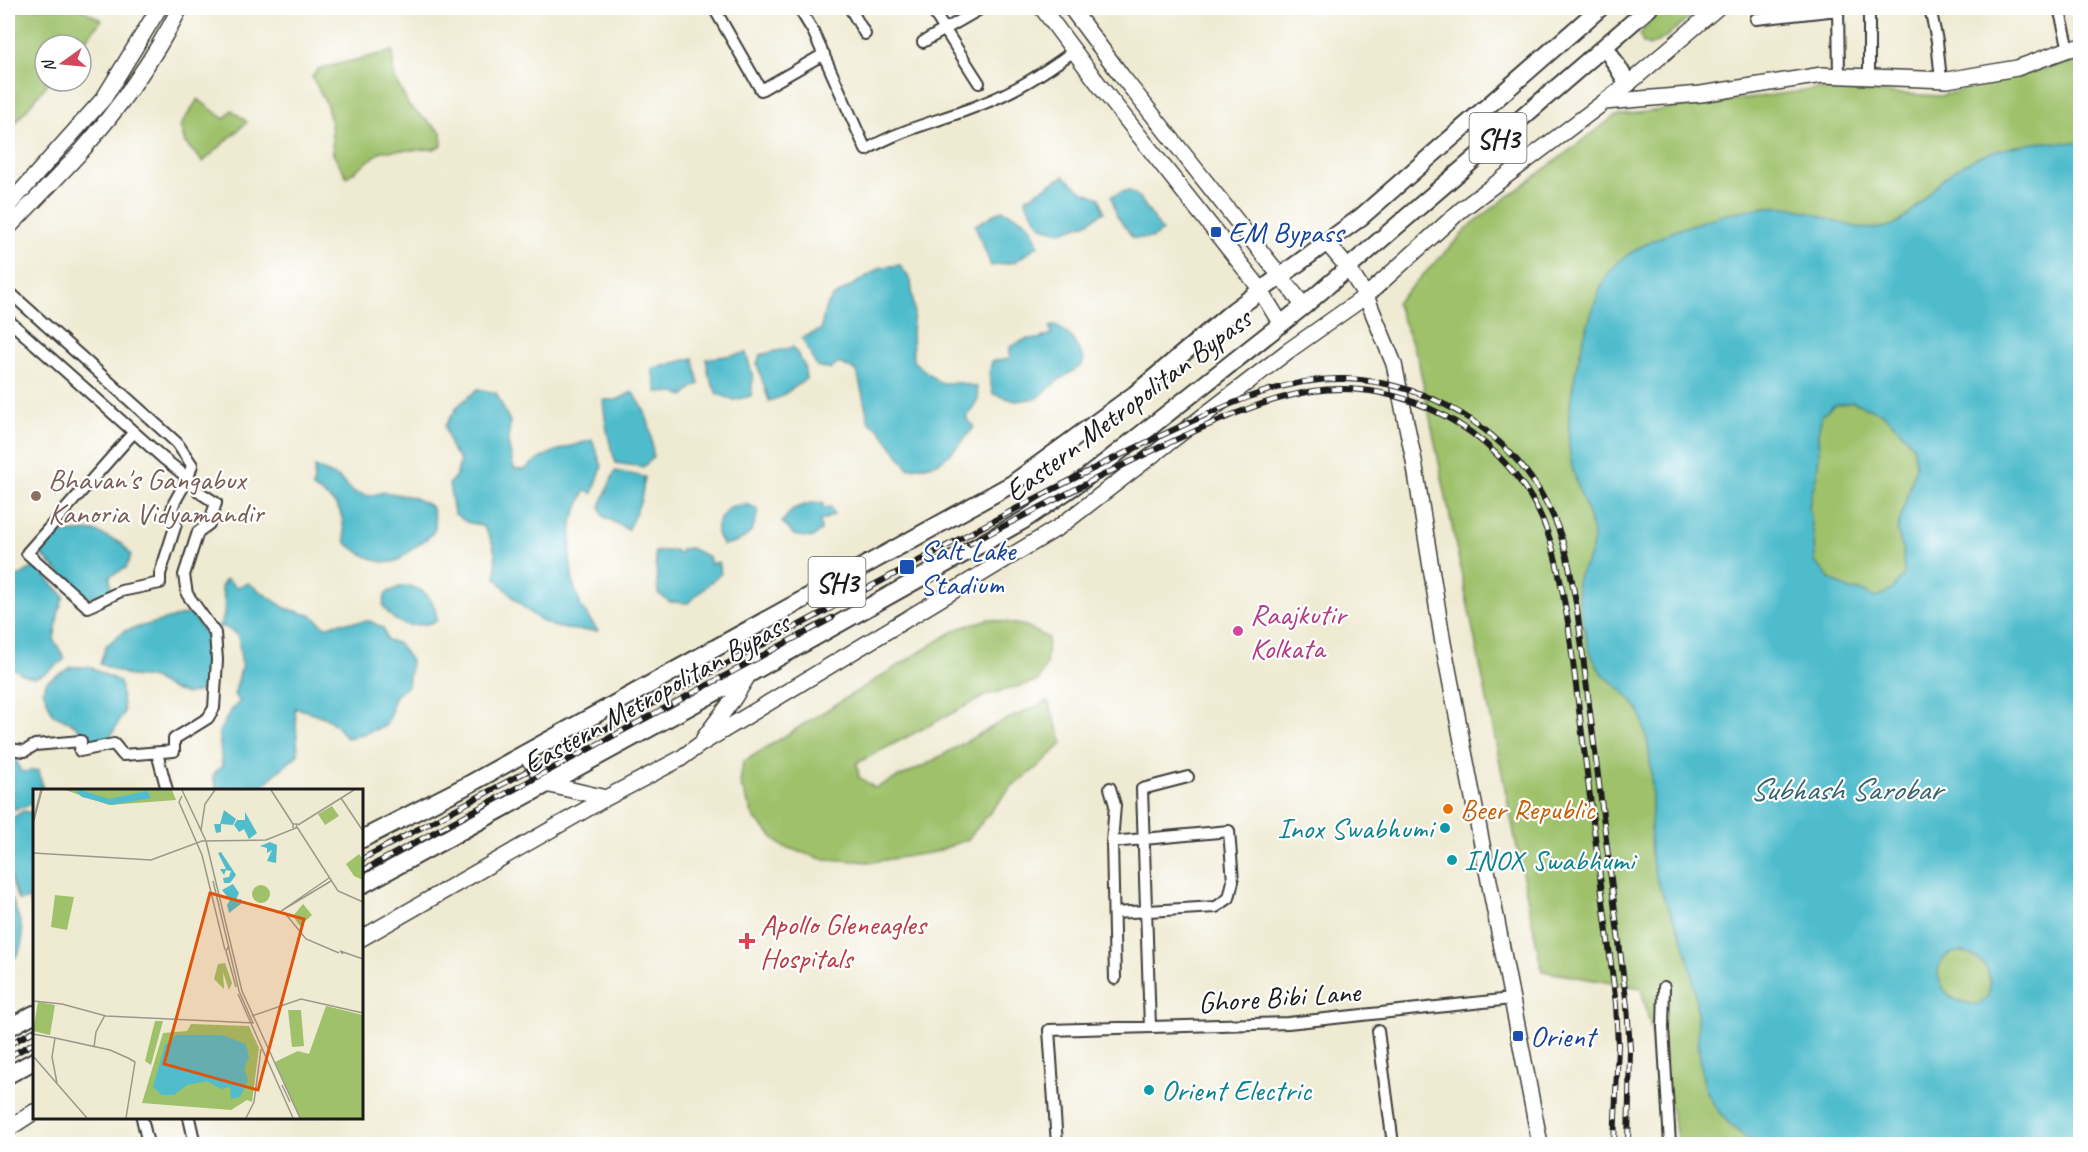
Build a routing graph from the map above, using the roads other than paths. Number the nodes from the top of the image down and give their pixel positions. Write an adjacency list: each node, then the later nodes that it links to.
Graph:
1 (159, 8): 25 (street)
2 (180, 8): 27 (street)
3 (714, 8): 24 (street)
4 (799, 8): 24 (street)
5 (850, 8): 19 (street)
6 (931, 8): 18 (street)
7 (981, 8): 18 (street)
8 (1042, 8): 23 (street)
9 (1071, 8): 37 (street)
10 (1600, 8): 35 (main road, Eastern Metropolitan Bypass / SH3)
11 (1649, 8): 21 (main road, Eastern Metropolitan Bypass / SH3)
12 (1717, 8): 31 (street)
13 (1869, 8): 28 (street)
14 (1930, 8): 29 (street)
15 (2059, 8): 22 (street)
16 (1838, 9): 17 (street); 26 (street)
17 (1756, 19)
18 (945, 29): 20 (street); 30 (street)
19 (865, 34)
20 (923, 42)
21 (1605, 46): 31 (main road); 36 (main road, Eastern Metropolitan Bypass / SH3)
22 (2075, 48): 29 (street)
23 (1074, 51): 24 (street); 39 (street)
24 (824, 54)
25 (124, 66): 27 (street); 33 (street)
26 (1839, 75): 28 (street); 32 (street)
27 (138, 76): 34 (street)
28 (1869, 76): 29 (street)
29 (1941, 80)
30 (979, 83)
31 (1628, 84): 32 (street)
32 (1603, 102): 40 (street)
33 (8, 206)
34 (8, 228)
35 (1328, 243): 36 (street); 37 (main road, Eastern Metropolitan Bypass / SH3)
36 (1348, 268): 40 (street); 41 (main road, Eastern Metropolitan Bypass / SH3)
37 (1281, 276): 39 (main road, Eastern Metropolitan Bypass / SH3); 41 (street)
38 (8, 291): 45 (street)
39 (1259, 292): 43 (street); 50 (main road, Eastern Metropolitan Bypass / SH3)
40 (1366, 296): 47 (street); 65 (street)
41 (1304, 306): 43 (main road, Eastern Metropolitan Bypass / SH3)
42 (8, 320): 44 (street)
43 (1281, 324): 46 (main road, Eastern Metropolitan Bypass / SH3)
44 (134, 432): 45 (street); 45 (street)
45 (188, 478): 49 (street)
46 (749, 674): 47 (street); 52 (main road, Eastern Metropolitan Bypass / SH3)
47 (699, 745): 55 (street)
48 (8, 749): 49 (street)
49 (158, 753): 54 (street)
50 (525, 753): 52 (street); 56 (main road, Eastern Metropolitan Bypass / SH3)
51 (1188, 777): 57 (street)
52 (546, 784): 55 (street); 59 (main road, Eastern Metropolitan Bypass / SH3)
53 (1110, 788): 58 (street)
54 (167, 789)
55 (606, 798): 62 (street)
56 (363, 838)
57 (1143, 840): 58 (street); 60 (street); 60 (street)
58 (1112, 842): 61 (street)
59 (363, 884)
60 (1146, 910): 61 (street); 67 (street)
61 (1114, 913): 63 (street)
62 (363, 938)
63 (1115, 979)
64 (1664, 987): 81 (street)
65 (1511, 999): 67 (street, Ghore Bibi Lane); 80 (street)
66 (33, 1015): 68 (main road)
67 (1150, 1027): 78 (street, Ghore Bibi Lane)
68 (8, 1028)
69 (1378, 1031): 79 (street)
70 (33, 1062): 71 (main road)
71 (8, 1076)
72 (33, 1113): 75 (street)
73 (142, 1119): 76 (street)
74 (189, 1119): 77 (street)
75 (8, 1129)
76 (148, 1144)
77 (195, 1144)
78 (1057, 1144)
79 (1393, 1144)
80 (1540, 1144)
81 (1670, 1144)

